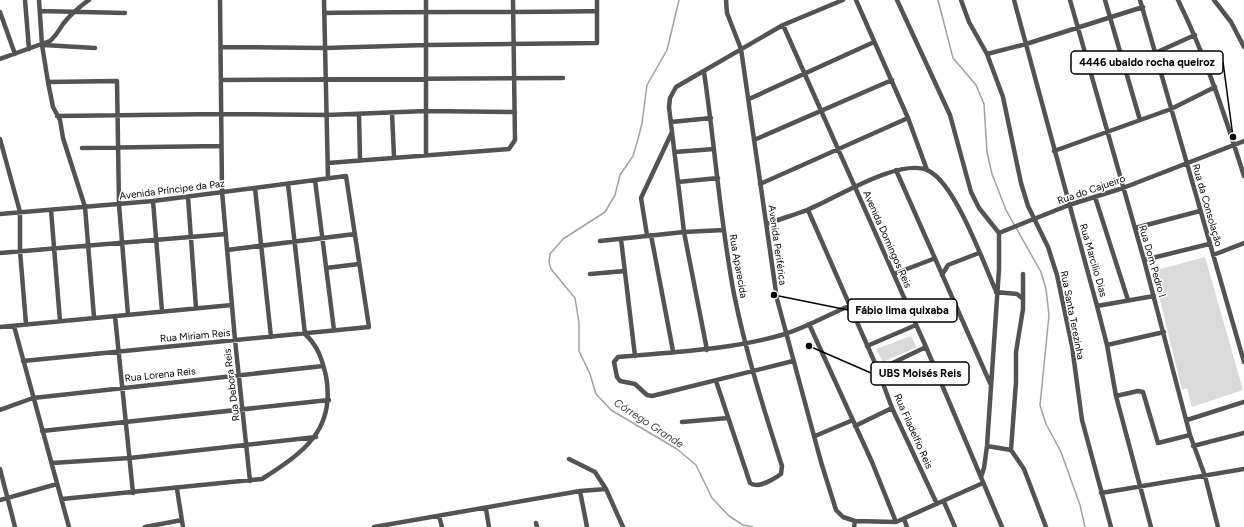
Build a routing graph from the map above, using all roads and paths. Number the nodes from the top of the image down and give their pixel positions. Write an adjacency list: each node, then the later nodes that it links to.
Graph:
1 (25, 0): 42 (street)
2 (39, 0): 21 (street)
3 (88, 0): 25 (street)
4 (220, 0): 38 (street, Rua Debora Reis)
5 (324, 0): 27 (street)
6 (426, 0): 22 (street)
7 (513, 0): 28 (street)
8 (597, 0): 23 (street)
9 (726, 0): 43 (street, Avenida Periférica)
10 (843, 0): 30 (street)
11 (856, 0): 33 (street)
12 (897, 0): 122 (street)
13 (961, 0): 46 (street, Rua Santa Terezinha)
14 (1014, 0): 34 (street, Rua Marcilio Dias)
15 (1070, 0): 31 (street, Rua Dom Pedro I)
16 (1105, 0): 29 (street)
17 (1140, 0): 20 (street)
18 (1178, 0): 32 (street)
19 (1214, 0): 39 (street)
20 (1143, 7): 29 (street); 44 (street)
21 (40, 11): 25 (street); 35 (street)
22 (426, 11): 27 (street); 28 (street); 36 (street)
23 (597, 11): 28 (street); 37 (street)
24 (0, 12): 45 (street)
25 (74, 12): 26 (street); 35 (street)
26 (125, 13)
27 (324, 13): 41 (street)
28 (513, 13): 37 (street)
29 (1111, 18): 31 (street); 71 (street)
30 (783, 25): 43 (street); 49 (street, Avenida Domingos Reis)
31 (1078, 28): 34 (street); 74 (street, Rua Dom Pedro I)
32 (1195, 34): 44 (street); 57 (street)
33 (874, 42): 49 (street); 55 (street)
34 (1026, 44): 46 (street); 84 (street, Rua Marcilio Dias)
35 (42, 45): 40 (street); 42 (street); 56 (street)
36 (426, 45): 37 (street); 41 (street); 50 (street)
37 (513, 45): 51 (street)
38 (221, 47): 41 (street); 53 (street, Rua Debora Reis)
39 (1244, 47)
40 (95, 48)
41 (325, 48): 54 (street)
42 (29, 49): 45 (street)
43 (741, 50): 48 (street); 58 (street, Avenida Periférica)
44 (1155, 52): 59 (street, Rua da Consolação)
45 (15, 54): 47 (street)
46 (987, 54): 115 (street, Rua Santa Terezinha)
47 (0, 59)
48 (704, 72): 69 (street, Rua Aparecida); 72 (street)
49 (805, 73): 58 (street); 60 (street, Avenida Domingos Reis)
50 (426, 78): 51 (street); 54 (street); 61 (street)
51 (514, 78): 52 (street); 62 (street)
52 (563, 78)
53 (221, 80): 54 (street); 64 (street, Rua Debora Reis)
54 (326, 80): 67 (street)
55 (892, 80): 60 (street); 70 (street)
56 (48, 82): 66 (street); 68 (street)
57 (1215, 87): 59 (street); 78 (street)
58 (749, 98): 76 (street, Avenida Periférica)
59 (1171, 109): 71 (street); 90 (street, Rua da Consolação)
60 (821, 110): 76 (street); 83 (street, Avenida Domingos Reis)
61 (426, 111): 62 (street); 63 (street); 86 (street)
62 (515, 112): 86 (street)
63 (392, 113): 65 (street); 87 (street)
64 (221, 114): 66 (street); 67 (street); 79 (street, Rua Debora Reis)
65 (359, 114): 67 (street); 88 (street)
66 (118, 115): 68 (street); 81 (street)
67 (327, 115): 89 (street)
68 (57, 116): 109 (street)
69 (711, 118): 72 (street); 82 (street, Rua Aparecida)
70 (908, 118): 83 (street); 92 (street)
71 (1140, 120): 74 (street)
72 (671, 122): 73 (street)
73 (672, 132): 85 (street); 123 (street)
74 (1107, 132): 84 (street); 102 (street, Rua Dom Pedro I)
75 (0, 139): 113 (street)
76 (754, 140): 99 (street, Avenida Periférica)
77 (1244, 141): 78 (street, Rua do Cajueiro)
78 (1234, 145): 90 (street, Rua do Cajueiro); 93 (street)
79 (220, 146): 81 (street); 103 (street, Rua Debora Reis)
80 (82, 148): 81 (street)
81 (119, 148): 107 (street)
82 (714, 149): 85 (street); 95 (street, Rua Aparecida)
83 (839, 149): 99 (street); 100 (street, Avenida Domingos Reis)
84 (1054, 150): 108 (street, Rua Marcilio Dias)
85 (674, 152): 97 (street)
86 (426, 154): 87 (street)
87 (394, 157): 88 (street)
88 (360, 160): 89 (street)
89 (328, 163): 94 (street)
90 (1186, 164): 102 (street, Rua do Cajueiro); 112 (street, Rua da Consolação)
91 (896, 170): 92 (street); 100 (street); 141 (street)
92 (928, 170): 139 (street)
93 (1244, 176)
94 (328, 178): 96 (street, Avenida Príncipe da Paz); 121 (street, Avenida Príncipe da Paz)
95 (718, 178): 97 (street); 118 (street, Rua Aparecida)
96 (315, 180): 98 (street, Avenida Príncipe da Paz); 125 (street)
97 (678, 182): 119 (street)
98 (288, 184): 101 (street, Avenida Príncipe da Paz); 130 (street)
99 (760, 184): 116 (street, Avenida Periférica)
100 (856, 187): 111 (street); 147 (street, Avenida Domingos Reis)
101 (255, 188): 103 (street, Avenida Príncipe da Paz); 134 (street)
102 (1123, 188): 105 (street, Rua do Cajueiro); 117 (street, Rua Dom Pedro I)
103 (222, 191): 104 (street, Avenida Príncipe da Paz); 120 (street, Rua Debora Reis)
104 (188, 197): 106 (street, Avenida Príncipe da Paz); 124 (street)
105 (1094, 197): 108 (street, Rua do Cajueiro); 153 (street)
106 (153, 202): 107 (street, Avenida Príncipe da Paz); 127 (street)
107 (119, 205): 109 (street, Avenida Príncipe da Paz); 129 (street)
108 (1069, 205): 115 (street, Rua do Cajueiro); 156 (street, Rua Marcilio Dias)
109 (85, 207): 110 (street, Avenida Príncipe da Paz); 133 (street)
110 (51, 210): 113 (street, Avenida Príncipe da Paz); 135 (street)
111 (808, 210): 116 (street); 155 (street, Rua Filadelfio Reis)
112 (1200, 211): 117 (street); 132 (street, Rua da Consolação)
113 (20, 212): 114 (street, Avenida Príncipe da Paz); 138 (street)
114 (0, 214)
115 (1035, 219): 122 (street, Rua do Cajueiro); 229 (street, Rua Santa Terezinha)
116 (767, 224): 170 (street, Avenida Periférica)
117 (1135, 228): 142 (street, Rua Dom Pedro I)
118 (724, 230): 119 (street); 174 (street, Rua Aparecida)
119 (684, 232): 123 (street); 178 (street)
120 (226, 234): 124 (street); 136 (street, Rua Debora Reis)
121 (354, 234): 125 (street); 143 (street)
122 (999, 234): 150 (street)
123 (649, 235): 126 (street); 179 (street)
124 (190, 238): 127 (street); 157 (street)
125 (322, 238): 130 (street); 144 (street)
126 (622, 238): 128 (street); 145 (street)
127 (156, 240): 129 (street); 158 (street)
128 (600, 241)
129 (122, 242): 133 (street); 159 (street)
130 (294, 242): 134 (street); 171 (street)
131 (1244, 243): 140 (street)
132 (1209, 244): 140 (street, Rua da Consolação); 142 (street)
133 (88, 245): 135 (street); 161 (street)
134 (260, 246): 136 (street); 172 (street)
135 (54, 248): 138 (street); 162 (street)
136 (227, 250): 154 (street, Rua Debora Reis)
137 (0, 252): 138 (street)
138 (20, 252): 163 (street)
139 (979, 253): 149 (street); 150 (street)
140 (1213, 255): 184 (street, Rua da Consolação)
141 (933, 259): 147 (street); 149 (street)
142 (1144, 260): 151 (street, Rua Dom Pedro I)
143 (359, 264): 144 (street); 168 (street, Rua Miriam Reis)
144 (326, 268): 168 (street)
145 (625, 271): 146 (street); 181 (street)
146 (590, 274)
147 (894, 274): 165 (street, Avenida Domingos Reis)
148 (1023, 274): 152 (street)
149 (942, 275): 190 (street)
150 (996, 292): 152 (street); 190 (street)
151 (1154, 296): 153 (street); 169 (street, Rua Dom Pedro I)
152 (1023, 300): 213 (street)
153 (1128, 300): 156 (street)
154 (232, 305): 157 (street); 173 (street, Rua Debora Reis)
155 (849, 306): 164 (street); 176 (street, Rua Filadelfio Reis)
156 (1097, 306): 175 (street, Rua Marcilio Dias)
157 (196, 308): 158 (street)
158 (162, 311): 159 (street)
159 (128, 315): 160 (street)
160 (115, 316): 161 (street); 180 (street)
161 (94, 317): 162 (street)
162 (60, 321): 163 (street)
163 (26, 324): 166 (street)
164 (809, 324): 170 (street); 200 (street)
165 (916, 325): 176 (street); 177 (street, Avenida Domingos Reis)
166 (14, 326): 167 (street); 182 (street)
167 (0, 327)
168 (334, 330): 171 (street, Rua Miriam Reis)
169 (1164, 332): 175 (street); 201 (street, Rua Dom Pedro I)
170 (786, 333): 174 (street); 183 (street, Avenida Periférica)
171 (305, 334): 172 (street, Rua Miriam Reis); 185 (street)
172 (271, 337): 173 (street, Rua Miriam Reis)
173 (235, 340): 180 (street, Rua Miriam Reis); 188 (street, Rua Debora Reis)
174 (746, 344): 178 (street); 187 (street, Rua Aparecida)
175 (1107, 345): 192 (street, Rua Marcilio Dias)
176 (867, 346): 186 (street, Rua Filadelfio Reis)
177 (926, 347): 186 (street); 220 (street, Avenida Domingos Reis)
178 (707, 350): 179 (street)
179 (673, 351): 181 (street)
180 (118, 352): 182 (street, Rua Miriam Reis); 191 (street)
181 (633, 356): 189 (street)
182 (23, 361): 193 (street)
183 (793, 361): 187 (street); 208 (street, Avenida Periférica)
184 (1244, 362)
185 (323, 366): 188 (street, Rua Lorena Reis); 194 (street)
186 (878, 370): 196 (street, Rua Filadelfio Reis)
187 (753, 372): 189 (street); 199 (street, Rua Aparecida)
188 (239, 375): 191 (street, Rua Lorena Reis); 197 (street, Rua Debora Reis)
189 (716, 381): 199 (street)
190 (991, 384): 211 (street)
191 (123, 387): 193 (street, Rua Lorena Reis); 202 (street)
192 (1116, 396): 207 (street); 224 (street, Rua Marcilio Dias)
193 (33, 398): 198 (street, Rua Lorena Reis); 205 (street)
194 (329, 400): 197 (street); 209 (street)
195 (1244, 402): 201 (street)
196 (892, 408): 204 (street); 234 (street, Rua Filadelfio Reis)
197 (243, 409): 202 (street); 210 (street, Rua Debora Reis)
198 (0, 410)
199 (728, 418): 203 (street)
200 (853, 420): 204 (street); 208 (street)
201 (1187, 420): 207 (street, Rua Dom Pedro I)
202 (126, 421): 205 (street); 214 (street)
203 (682, 422)
204 (855, 426): 240 (street)
205 (42, 432): 216 (street)
206 (1244, 433): 212 (street)
207 (1190, 435): 212 (street, Rua Dom Pedro I)
208 (815, 436): 239 (street, Avenida Periférica)
209 (316, 437): 210 (street); 221 (street)
210 (246, 444): 214 (street); 221 (street, Rua Debora Reis)
211 (987, 446): 213 (street); 220 (street)
212 (1193, 446): 219 (street, Rua Dom Pedro I)
213 (1011, 450): 255 (street)
214 (130, 458): 216 (street); 228 (street)
215 (569, 459): 226 (street)
216 (52, 463): 223 (street)
217 (0, 469): 230 (street)
218 (1244, 470): 219 (street)
219 (1205, 476): 224 (street); 258 (street, Rua Dom Pedro I)
220 (981, 477): 222 (street, Avenida Domingos Reis)
221 (250, 481): 225 (street)
222 (983, 483): 233 (street); 254 (street, Avenida Domingos Reis)
223 (57, 484): 230 (street); 231 (street)
224 (1140, 487): 229 (street); 257 (street, Rua Marcilio Dias)
225 (177, 489): 228 (street); 238 (street)
226 (606, 489): 227 (street); 250 (street)
227 (580, 491): 235 (street); 249 (street)
228 (133, 493): 231 (street)
229 (1101, 493): 256 (street, Rua Santa Terezinha)
230 (8, 498): 232 (street); 242 (street)
231 (62, 499): 243 (street)
232 (0, 500)
233 (944, 502): 234 (street); 253 (street)
234 (938, 504): 237 (street)
235 (486, 509): 236 (street); 248 (street)
236 (439, 516): 241 (street); 247 (street)
237 (904, 519): 240 (street); 252 (street)
238 (182, 520): 244 (street); 245 (street)
239 (855, 521): 240 (street); 251 (street)
240 (896, 522)
241 (387, 526): 246 (street)
242 (15, 527)
243 (69, 527)
244 (145, 527)
245 (183, 527)
246 (374, 527)
247 (442, 527)
248 (489, 527)
249 (587, 527)
250 (623, 527)
251 (854, 527)
252 (907, 527)
253 (955, 527)
254 (1002, 527)
255 (1046, 527)
256 (1111, 527)
257 (1151, 527)
258 (1218, 527)

